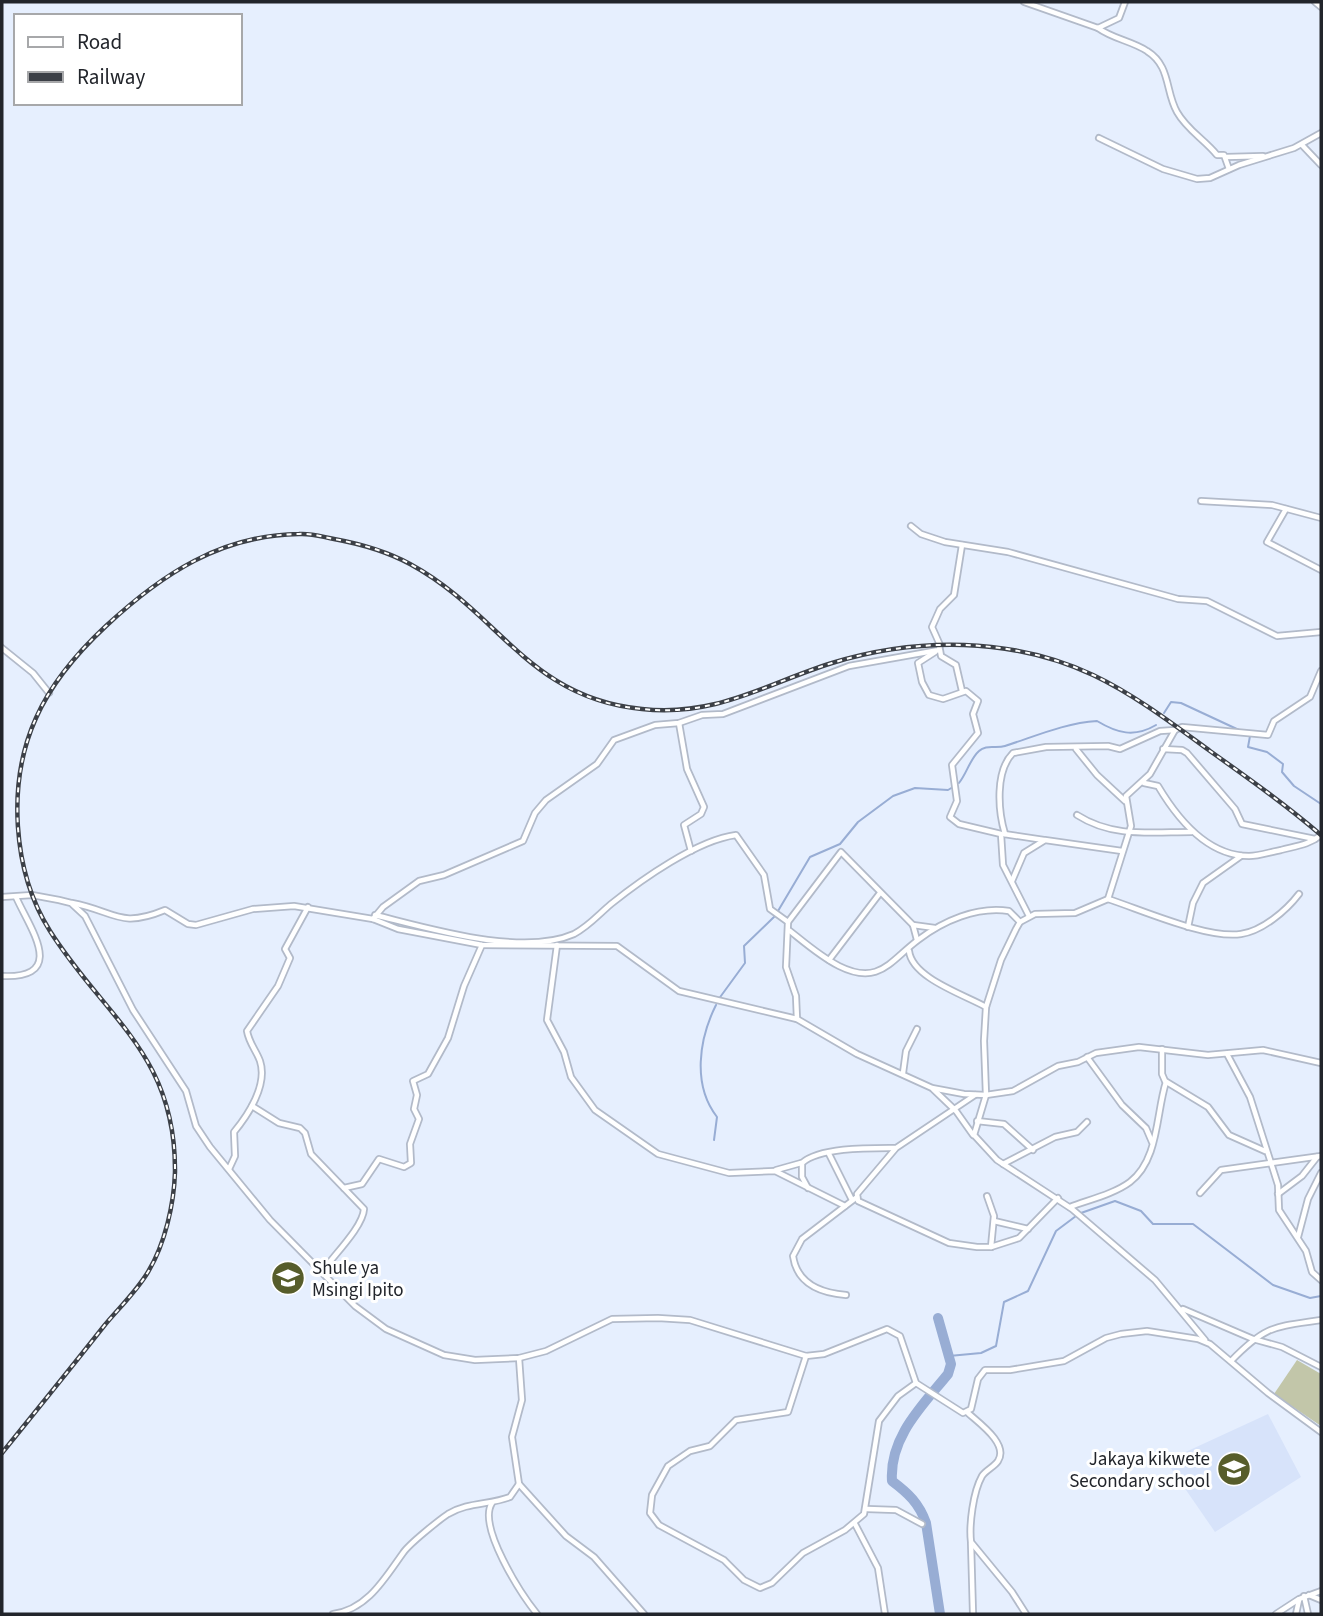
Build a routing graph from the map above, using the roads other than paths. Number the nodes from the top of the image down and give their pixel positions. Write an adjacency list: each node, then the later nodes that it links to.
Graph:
1 (1024, 2): 5 (street)
2 (1125, 2): 5 (street)
3 (1315, 2): 4 (street)
4 (1321, 7)
5 (1098, 28): 10 (street)
6 (1321, 133): 8 (street)
7 (1098, 138): 12 (street)
8 (1302, 145): 9 (street); 11 (street)
9 (1267, 156): 10 (street); 12 (street)
10 (1226, 157): 12 (street)
11 (1321, 165)
12 (1229, 169)
13 (1201, 500): 14 (street)
14 (1286, 509): 15 (street); 18 (street)
15 (1321, 518)
16 (911, 526): 17 (street)
17 (962, 545): 19 (street); 21 (street)
18 (1321, 570)
19 (1321, 632)
20 (2, 649): 24 (street)
21 (938, 650): 23 (street); 23 (street); 25 (street)
22 (1321, 671): 26 (street)
23 (962, 691): 33 (street)
24 (49, 693)
25 (678, 723): 38 (street); 50 (street)
26 (1175, 730): 27 (street); 28 (street)
27 (1076, 749): 30 (street); 33 (street)
28 (1163, 749): 29 (street); 36 (street)
29 (1143, 783): 30 (street); 32 (street)
30 (1125, 801): 34 (street)
31 (1077, 815): 34 (street)
32 (1193, 832): 34 (street); 40 (street)
33 (1003, 834): 37 (street); 41 (street)
34 (1129, 834): 39 (street)
35 (1321, 835): 36 (street)
36 (1315, 839): 40 (street)
37 (1045, 840): 39 (street); 41 (street)
38 (691, 851): 50 (street); 51 (street)
39 (1122, 851): 46 (street)
40 (1241, 856): 54 (street)
41 (1012, 881): 49 (street)
42 (880, 893): 51 (street); 53 (street); 61 (street)
43 (1299, 894): 54 (street)
44 (2, 897): 45 (street)
45 (16, 897): 47 (street); 62 (street)
46 (1108, 899): 49 (street); 54 (street)
47 (71, 903): 48 (street); 89 (street)
48 (308, 907): 50 (street); 75 (street)
49 (1029, 916): 52 (street)
50 (374, 917): 58 (street)
51 (788, 922): 56 (street)
52 (1020, 922): 55 (street); 63 (street)
53 (913, 925): 55 (street); 57 (street)
54 (1188, 927)
55 (936, 928): 57 (street)
56 (790, 931): 61 (street); 64 (street)
57 (917, 940): 60 (street)
58 (482, 945): 59 (street); 92 (street)
59 (557, 945): 64 (street); 90 (street)
60 (909, 950): 61 (street); 63 (street)
61 (829, 960)
62 (2, 976)
63 (986, 1007): 74 (street)
64 (797, 1019): 70 (street)
65 (917, 1029): 70 (street)
66 (1162, 1049): 67 (street); 68 (street); 71 (street)
67 (1227, 1054): 69 (street); 83 (street)
68 (1087, 1057): 74 (street); 80 (street)
69 (1321, 1063)
70 (903, 1074): 72 (street)
71 (1166, 1082): 80 (street); 83 (street)
72 (932, 1088): 73 (street); 76 (street)
73 (976, 1094): 74 (street); 76 (street)
74 (986, 1095): 77 (street)
75 (251, 1106): 89 (street); 92 (street)
76 (956, 1111): 79 (street); 81 (street)
77 (977, 1121): 79 (street); 82 (street)
78 (1087, 1122): 82 (street)
79 (974, 1135): 87 (street)
80 (1152, 1143): 100 (street)
81 (896, 1148): 84 (street); 98 (street)
82 (1033, 1150): 87 (street)
83 (1266, 1152): 88 (street)
84 (829, 1154): 86 (street); 98 (street)
85 (1320, 1156): 88 (street); 95 (street)
86 (802, 1163): 90 (street); 93 (street)
87 (1003, 1164): 97 (street)
88 (1269, 1164): 94 (street); 95 (street)
89 (229, 1169): 105 (street)
90 (775, 1171): 93 (street)
91 (1321, 1173): 103 (street)
92 (344, 1188): 105 (street)
93 (808, 1188): 99 (street)
94 (1200, 1193)
95 (1278, 1194): 103 (street)
96 (987, 1196): 101 (street)
97 (1058, 1198): 100 (street); 102 (street)
98 (854, 1199): 99 (street); 104 (street)
99 (845, 1206): 107 (street)
100 (1070, 1207): 108 (street)
101 (994, 1221): 102 (street); 104 (street)
102 (1029, 1229): 104 (street)
103 (1298, 1238): 106 (street)
104 (991, 1247)
105 (322, 1272): 113 (street)
106 (1321, 1280)
107 (846, 1295)
108 (1182, 1309): 110 (street); 111 (street)
109 (1321, 1320): 110 (street)
110 (1253, 1339): 114 (street); 115 (street)
111 (1205, 1340): 114 (street); 117 (street)
112 (806, 1356): 113 (street); 116 (street); 122 (street)
113 (519, 1358): 119 (street)
114 (1231, 1361): 118 (street)
115 (1321, 1367)
116 (916, 1383): 117 (street); 121 (street)
117 (968, 1413): 124 (street)
118 (1321, 1432)
119 (519, 1484): 120 (street); 130 (street)
120 (492, 1502): 128 (street); 129 (street)
121 (867, 1509): 122 (street); 123 (street)
122 (855, 1524): 131 (street)
123 (922, 1524)
124 (971, 1542): 132 (street); 133 (street)
125 (1321, 1591): 126 (street)
126 (1304, 1597): 127 (street); 134 (street); 135 (street); 136 (street)
127 (1321, 1601)
128 (333, 1614)
129 (537, 1614)
130 (644, 1614)
131 (885, 1614)
132 (972, 1614)
133 (1026, 1614)
134 (1276, 1614)
135 (1296, 1614)
136 (1308, 1614)

